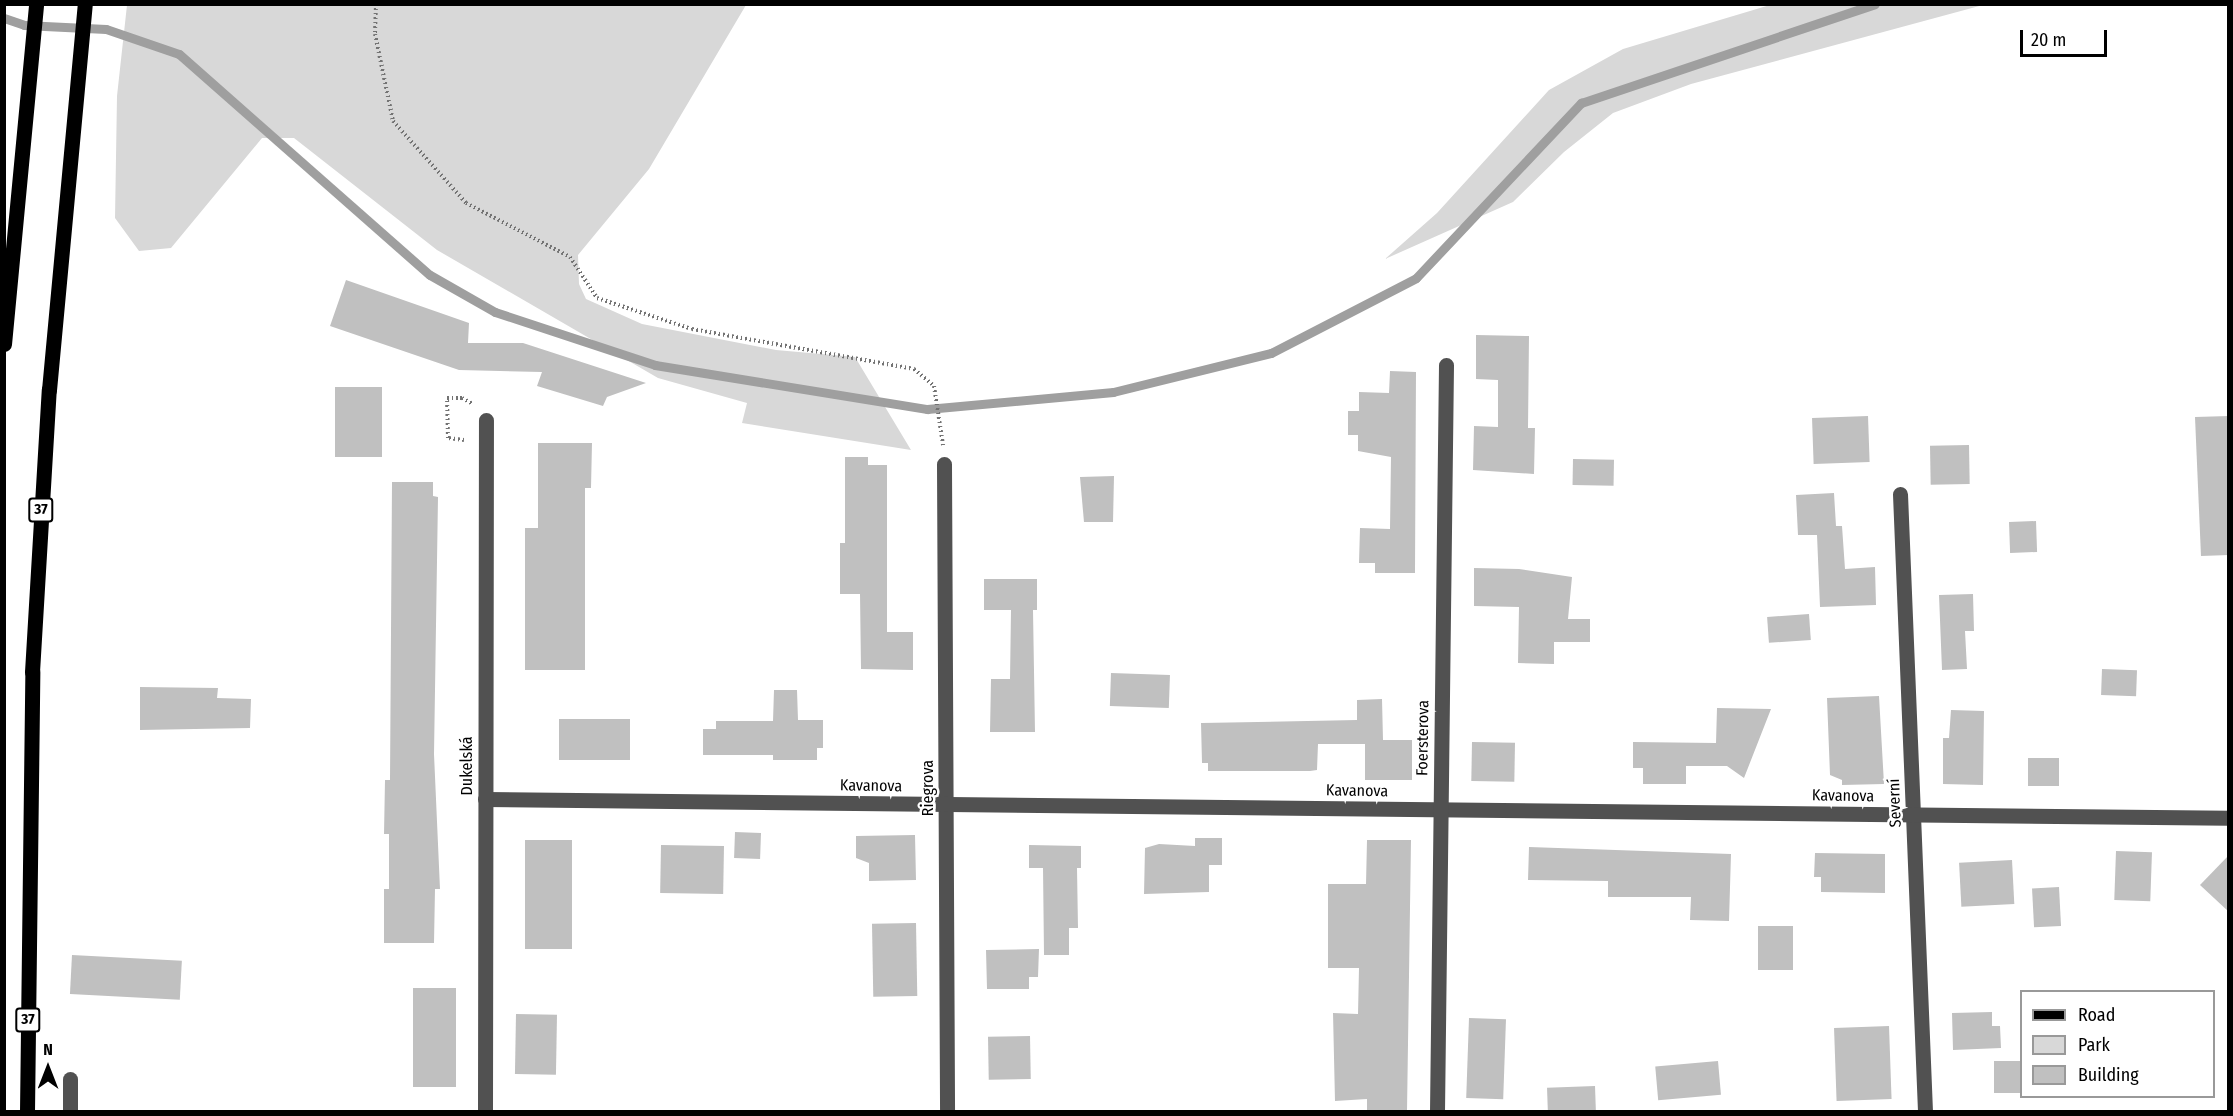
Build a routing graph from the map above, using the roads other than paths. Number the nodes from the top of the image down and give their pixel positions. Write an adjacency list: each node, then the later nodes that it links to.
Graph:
1 (36, 4): 3 (main road)
2 (86, 4): 14 (main road, 37)
3 (4, 344)
4 (1446, 365): 10 (street, Foersterova)
5 (486, 420): 8 (street, Dukelská)
6 (944, 464): 9 (street, Riegrova)
7 (1900, 494): 11 (street, Severní)
8 (485, 799): 9 (street, Kavanova); 16 (street, Dukelská)
9 (946, 805): 10 (street, Kavanova); 17 (street, Riegrova)
10 (1440, 810): 11 (street, Kavanova); 18 (street, Foersterova)
11 (1913, 815): 12 (street, Kavanova); 19 (street, Severní)
12 (2229, 818)
13 (70, 1079): 15 (street)
14 (27, 1112)
15 (70, 1112)
16 (485, 1112)
17 (947, 1112)
18 (1437, 1112)
19 (1925, 1112)

